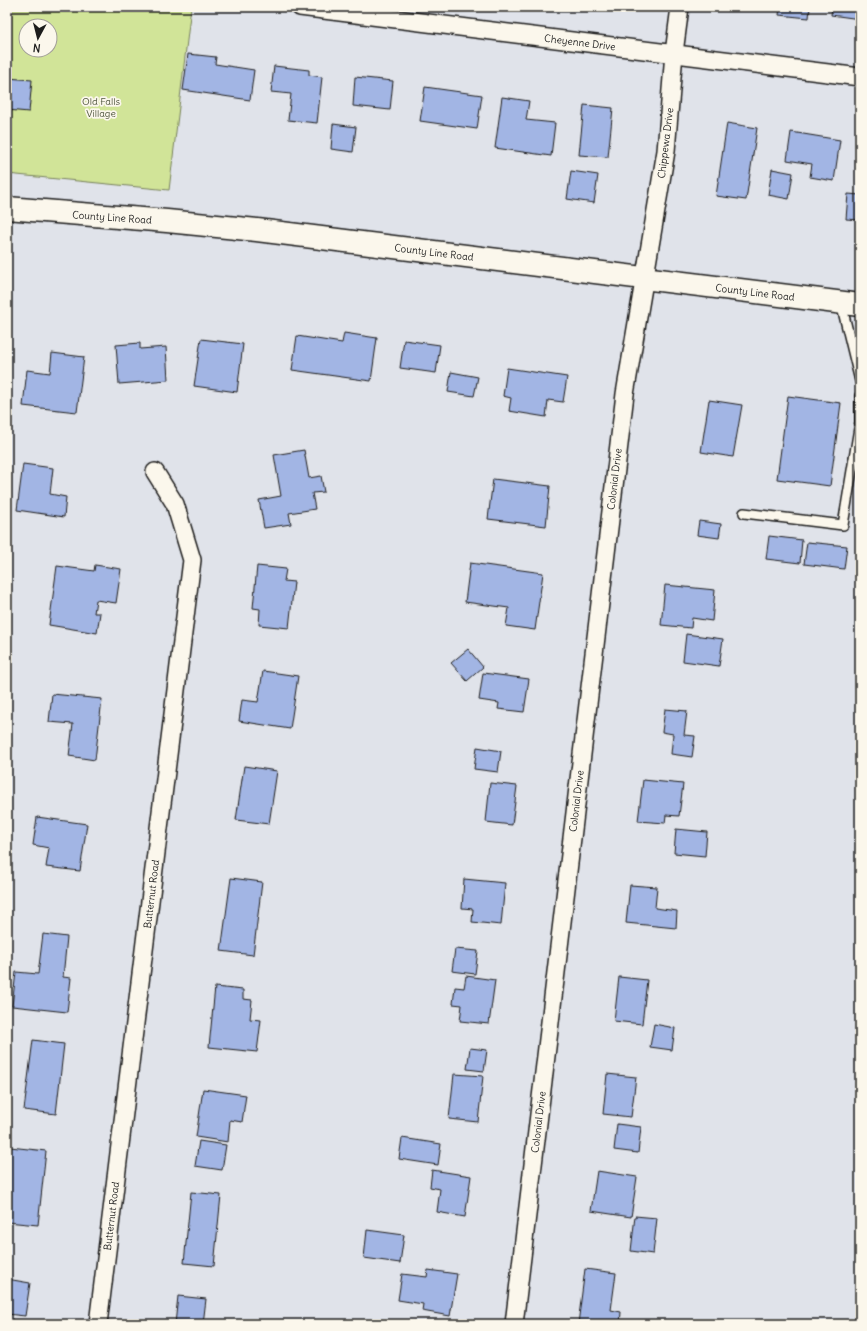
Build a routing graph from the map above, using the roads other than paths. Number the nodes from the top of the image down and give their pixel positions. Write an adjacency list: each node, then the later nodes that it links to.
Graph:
1 (300, 7): 3 (street, Cheyenne Drive)
2 (680, 7): 4 (street, Chippewa Drive)
3 (346, 10): 4 (street, Cheyenne Drive)
4 (674, 53): 5 (street, Cheyenne Drive); 7 (street, Chippewa Drive)
5 (860, 77)
6 (7, 208): 7 (main road, County Line Road)
7 (645, 278): 8 (main road, County Line Road); 14 (street, Colonial Drive)
8 (851, 304): 9 (lane)
9 (860, 381)
10 (860, 396): 12 (lane)
11 (155, 472): 13 (street, Butternut Road)
12 (744, 513)
13 (98, 1324)
14 (514, 1324)

